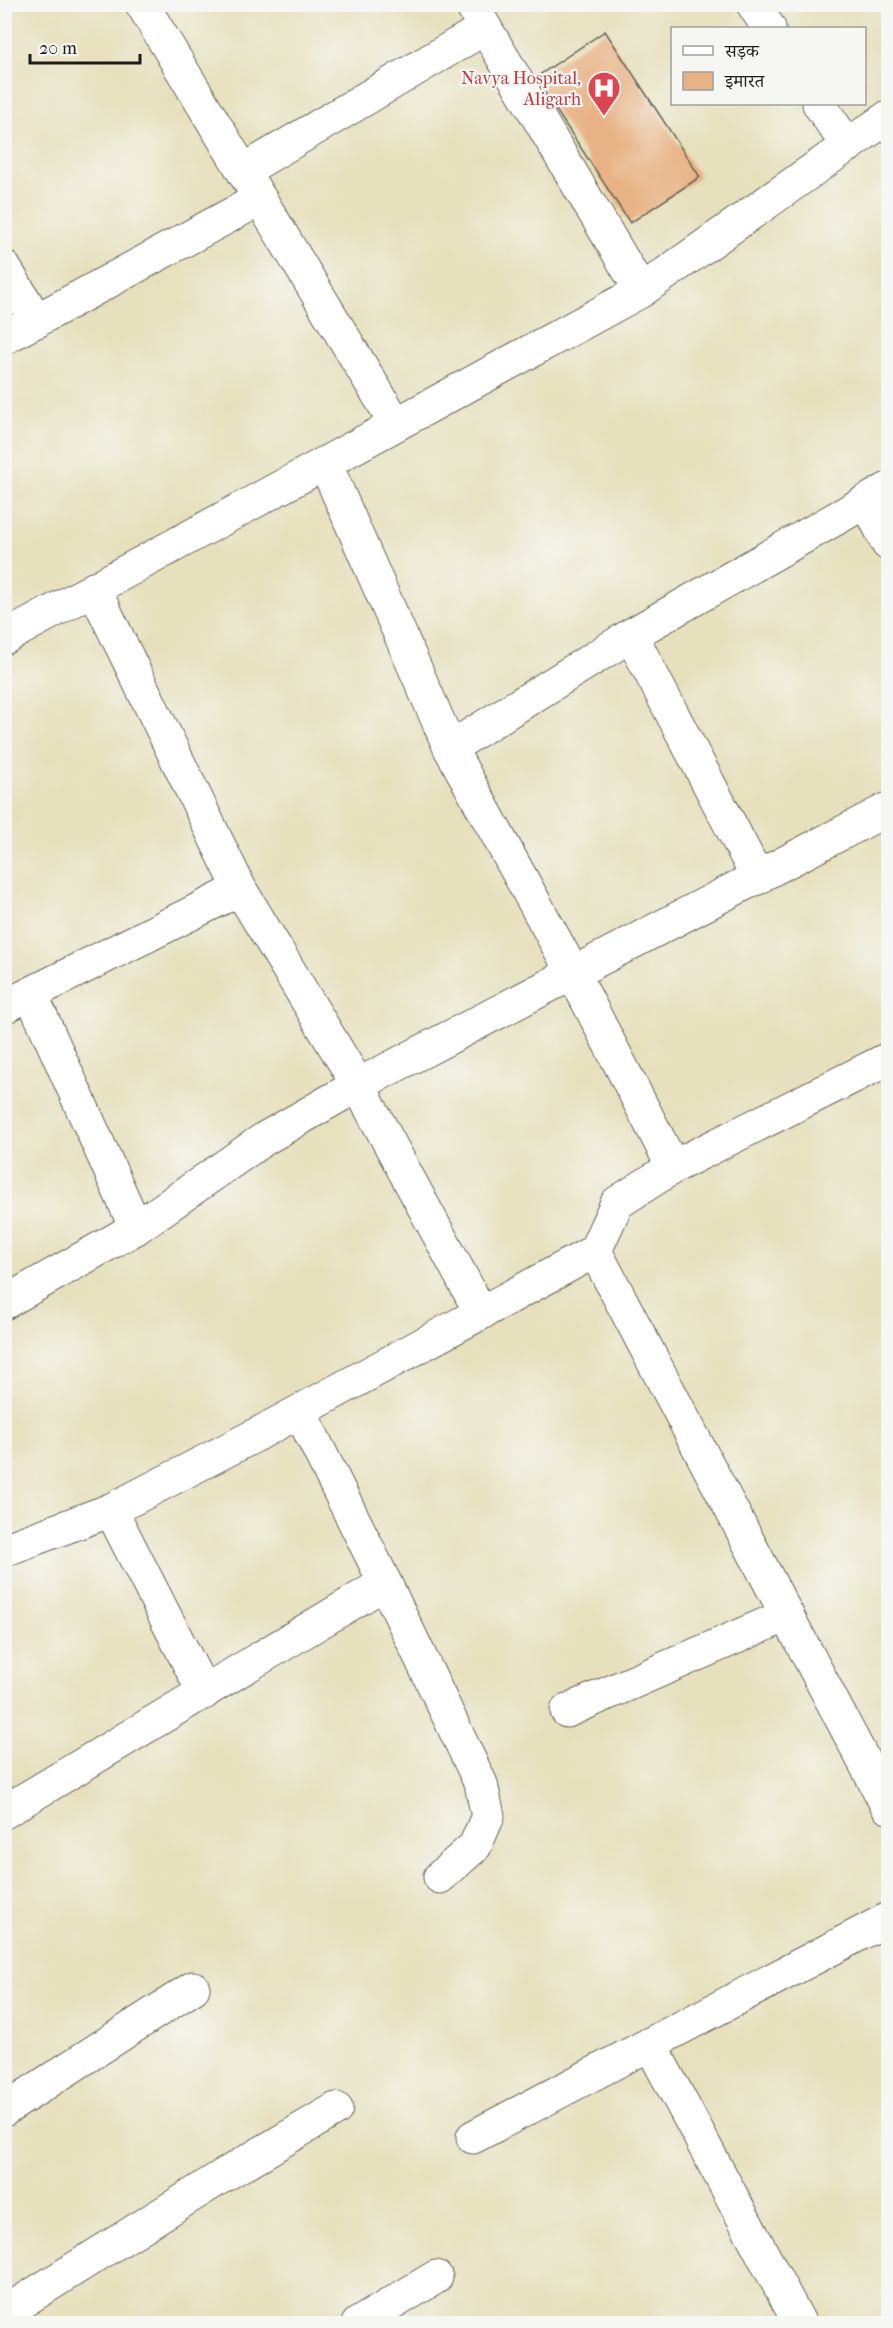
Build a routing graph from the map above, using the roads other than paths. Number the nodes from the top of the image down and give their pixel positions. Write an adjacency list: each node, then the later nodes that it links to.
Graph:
1 (142, 4): 8 (street)
2 (753, 4): 4 (street)
3 (478, 16): 8 (street); 11 (street)
4 (768, 27)
5 (820, 105): 7 (street)
6 (888, 117): 7 (street)
7 (848, 146): 11 (street)
8 (243, 171): 9 (street)
9 (260, 199): 12 (street); 14 (street)
10 (4, 267): 12 (street)
11 (641, 291): 14 (street)
12 (37, 321): 13 (street)
13 (4, 339)
14 (396, 424): 15 (street)
15 (325, 463): 18 (street); 21 (street)
16 (878, 495): 17 (street); 19 (street)
17 (888, 544)
18 (94, 589): 20 (street); 24 (street)
19 (631, 635): 21 (street); 23 (street)
20 (4, 638)
21 (450, 748): 25 (street)
22 (888, 809): 23 (street)
23 (758, 878): 25 (street)
24 (240, 889): 26 (street); 28 (street)
25 (573, 973): 28 (street); 29 (street)
26 (18, 1000): 30 (street)
27 (888, 1059): 29 (street)
28 (358, 1085): 30 (street); 33 (street)
29 (672, 1167): 31 (street)
30 (136, 1228): 32 (street)
31 (595, 1251): 33 (street); 38 (street)
32 (4, 1303)
33 (481, 1312): 34 (street)
34 (300, 1412): 35 (street); 37 (street)
35 (111, 1510): 36 (street); 39 (street)
36 (4, 1550)
37 (385, 1583): 39 (street); 43 (street)
38 (787, 1615): 40 (street); 41 (street)
39 (204, 1693): 42 (street)
40 (567, 1711)
41 (888, 1807)
42 (4, 1812)
43 (440, 1877)
44 (888, 1919): 46 (street)
45 (193, 1988): 48 (street)
46 (650, 2044): 49 (street); 53 (street)
47 (336, 2109): 51 (street)
48 (4, 2110)
49 (473, 2136)
50 (436, 2277): 52 (street)
51 (4, 2313)
52 (358, 2324)
53 (800, 2324)

